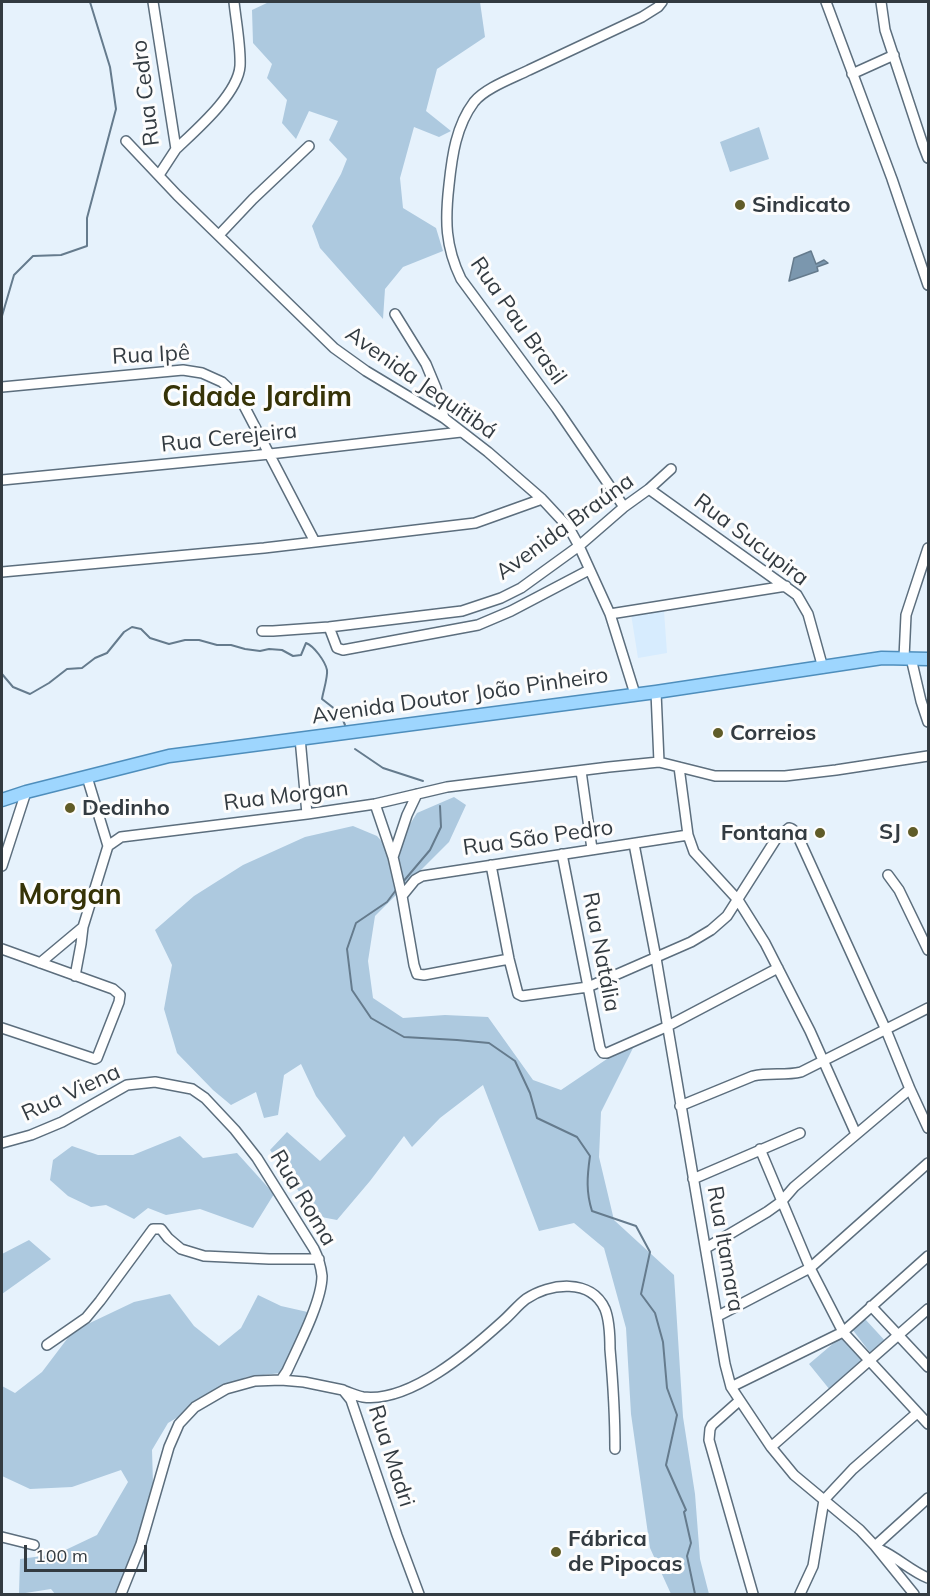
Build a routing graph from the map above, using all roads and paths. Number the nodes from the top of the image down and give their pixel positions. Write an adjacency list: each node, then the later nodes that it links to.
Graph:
1 (153, 2): 10 (street, Rua Cedro)
2 (234, 2): 10 (street)
3 (662, 2): 25 (street, Rua Pau Brasil)
4 (826, 2): 7 (street)
5 (881, 2): 6 (street)
6 (894, 55): 7 (street); 11 (street)
7 (852, 74): 14 (street)
8 (126, 141): 12 (street, Avenida Jequitibá)
9 (309, 146): 13 (street)
10 (176, 149): 12 (street, Rua Cedro)
11 (928, 158)
12 (159, 176): 13 (street, Avenida Jequitibá)
13 (219, 235): 18 (street, Avenida Jequitibá)
14 (926, 273): 15 (street)
15 (928, 285)
16 (395, 314): 18 (street)
17 (2, 387): 20 (street, Rua Ipê)
18 (444, 418): 19 (street, Avenida Jequitibá)
19 (461, 432): 20 (street, Rua Cerejeira); 24 (street, Avenida Jequitibá)
20 (270, 454): 22 (street, Rua Cerejeira); 26 (street, Rua Ipê)
21 (671, 469): 23 (street, Avenida Braúna)
22 (2, 480)
23 (649, 489): 25 (street, Avenida Braúna); 31 (street, Rua Sucupira)
24 (542, 499): 26 (street); 27 (street, Avenida Jequitibá)
25 (624, 507): 27 (street, Avenida Braúna)
26 (315, 542): 30 (street)
27 (579, 546): 29 (street, Avenida Jequitibá); 32 (street, Avenida Braúna)
28 (928, 548): 37 (street)
29 (589, 570): 33 (street, Avenida Jequitibá); 35 (street)
30 (2, 572)
31 (786, 586): 33 (street); 39 (street, Rua Sucupira)
32 (462, 611): 34 (street, Avenida Braúna); 35 (street)
33 (610, 614): 41 (street, Avenida Jequitibá)
34 (329, 627): 35 (street); 36 (street, Avenida Braúna)
35 (464, 627)
36 (262, 631)
37 (908, 658): 38 (main road, Avenida Doutor João Pinheiro); 39 (main road, Avenida Doutor João Pinheiro); 42 (street)
38 (928, 660)
39 (823, 668): 40 (main road, Avenida Doutor João Pinheiro)
40 (656, 692): 41 (main road, Avenida Doutor João Pinheiro); 45 (street)
41 (635, 694): 43 (main road, Avenida Doutor João Pinheiro)
42 (928, 722)
43 (300, 738): 48 (main road, Avenida Doutor João Pinheiro); 53 (street)
44 (928, 756): 46 (street)
45 (659, 762): 46 (street); 47 (street, Rua Morgan)
46 (679, 767): 54 (street)
47 (581, 771): 50 (street, Rua Morgan); 57 (street)
48 (87, 777): 49 (main road, Avenida Doutor João Pinheiro); 56 (street)
49 (26, 792): 51 (main road, Avenida Doutor João Pinheiro); 61 (street)
50 (417, 794): 52 (street, Rua Morgan); 59 (street)
51 (2, 800)
52 (375, 804): 53 (street, Rua Morgan); 59 (street)
53 (307, 814): 56 (street, Rua Morgan)
54 (688, 835): 55 (street, Rua São Pedro); 64 (street)
55 (634, 844): 57 (street, Rua São Pedro); 68 (street, Rua Itamara)
56 (108, 846): 65 (street)
57 (592, 849): 58 (street, Rua São Pedro)
58 (562, 854): 60 (street, Rua São Pedro); 73 (street, Rua Natália)
59 (393, 857): 63 (street)
60 (491, 865): 63 (street, Rua São Pedro); 69 (street)
61 (2, 866)
62 (888, 875): 67 (street)
63 (402, 896): 69 (street)
64 (738, 900): 68 (street); 71 (street); 77 (street)
65 (83, 927): 70 (street); 72 (street)
66 (2, 949): 70 (street)
67 (928, 950)
68 (656, 958): 73 (street); 75 (street, Rua Itamara)
69 (509, 959): 73 (street)
70 (39, 963): 72 (street)
71 (778, 968): 75 (street); 78 (street)
72 (75, 975): 76 (street)
73 (588, 987): 75 (street, Rua Natália)
74 (928, 1008): 77 (street)
75 (666, 1027): 81 (street, Rua Itamara)
76 (2, 1028)
77 (886, 1030): 78 (street); 80 (street)
78 (823, 1061): 81 (street); 84 (street)
79 (192, 1089): 85 (street, Rua Viena); 92 (street, Rua Roma)
80 (909, 1089): 82 (street); 84 (street)
81 (680, 1106): 88 (street, Rua Itamara)
82 (928, 1128)
83 (800, 1133): 86 (street)
84 (856, 1134): 89 (street)
85 (2, 1143)
86 (760, 1149): 88 (street); 89 (street)
87 (928, 1163): 93 (street)
88 (693, 1179): 90 (street, Rua Itamara)
89 (781, 1202): 90 (street); 93 (street)
90 (706, 1248): 96 (street, Rua Itamara)
91 (928, 1256): 94 (street)
92 (319, 1259): 99 (street); 102 (street, Rua Roma)
93 (810, 1268): 96 (street); 97 (street)
94 (871, 1306): 97 (street); 98 (street)
95 (928, 1309): 98 (street)
96 (717, 1316): 103 (street, Rua Itamara)
97 (843, 1332): 100 (street); 103 (street)
98 (899, 1335): 100 (street); 101 (street)
99 (47, 1345)
100 (869, 1361): 106 (street); 108 (street)
101 (928, 1367)
102 (281, 1380): 104 (street, Rua Madri); 116 (street, Rua Madri)
103 (731, 1388): 105 (street, Rua Itamara)
104 (343, 1390): 109 (street); 117 (street, Rua Madri)
105 (739, 1401): 108 (street, Rua Itamara); 118 (street)
106 (917, 1413): 107 (street); 111 (street)
107 (928, 1424)
108 (771, 1447): 111 (street, Rua Itamara)
109 (615, 1449)
110 (928, 1498): 114 (street)
111 (824, 1500): 114 (street, Rua Itamara); 119 (street)
112 (2, 1537): 113 (street)
113 (34, 1545)
114 (876, 1547): 115 (street); 120 (street, Rua Itamara)
115 (928, 1578)
116 (121, 1594)
117 (419, 1594)
118 (753, 1594)
119 (800, 1594)
120 (914, 1594)

